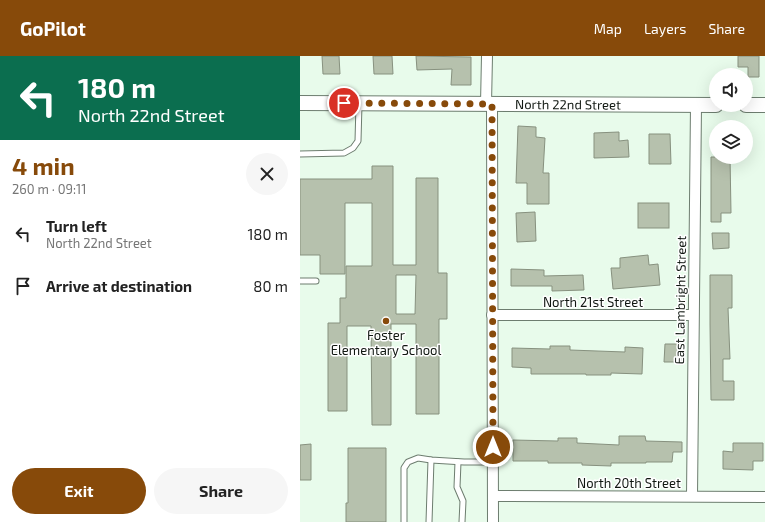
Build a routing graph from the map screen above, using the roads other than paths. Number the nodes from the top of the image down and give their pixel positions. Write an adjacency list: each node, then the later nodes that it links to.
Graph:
1 (487, 56): 4 (street)
2 (300, 103): 3 (street, North 22nd Street)
3 (359, 103): 4 (street, North 22nd Street); 9 (lane)
4 (489, 104): 5 (street, North 22nd Street); 12 (street)
5 (696, 105): 6 (street, North 22nd Street); 13 (street, East Lambright Street)
6 (709, 105)
7 (753, 105): 8 (street)
8 (765, 105)
9 (300, 154)
10 (300, 280): 11 (lane)
11 (316, 281)
12 (492, 315): 13 (street, North 21st Street); 16 (street)
13 (693, 315): 18 (street, East Lambright Street)
14 (430, 460): 15 (lane); 20 (lane); 21 (lane)
15 (458, 462): 16 (lane); 22 (lane)
16 (493, 462): 17 (street)
17 (493, 496): 18 (street, North 20th Street); 23 (street)
18 (692, 496): 19 (street, North 20th Street)
19 (765, 497)
20 (404, 522)
21 (429, 522)
22 (462, 522)
23 (493, 522)

